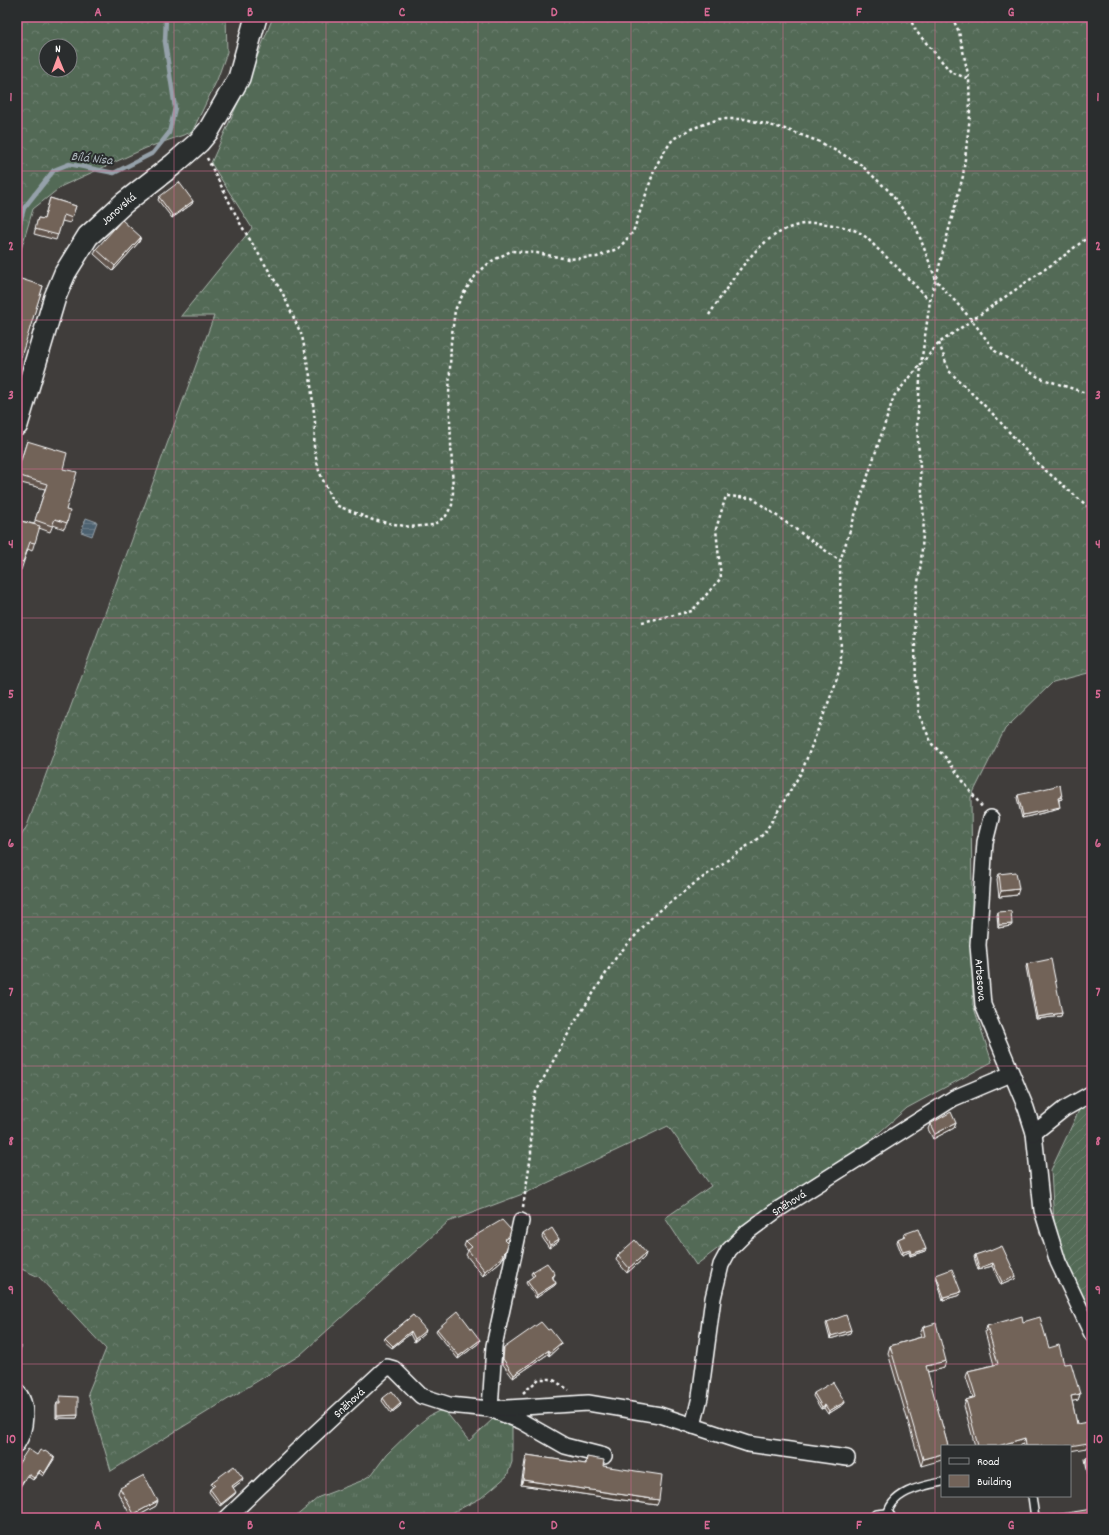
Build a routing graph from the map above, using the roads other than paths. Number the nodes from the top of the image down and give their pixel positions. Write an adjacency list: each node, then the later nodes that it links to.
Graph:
1 (256, 17): 2 (street, Janovská)
2 (17, 425)
3 (990, 818): 4 (street, Arbesova)
4 (1011, 1074): 6 (street, Arbesova); 11 (street, Sněhová)
5 (1092, 1093): 6 (street)
6 (1034, 1133): 8 (street, Arbesova)
7 (521, 1221): 10 (street)
8 (1092, 1334)
9 (17, 1391): 12 (street)
10 (490, 1409): 11 (street, Sněhová); 13 (street, Sněhová); 17 (street, Sněhová)
11 (693, 1426): 14 (street, Sněhová)
12 (17, 1444)
13 (604, 1456)
14 (847, 1458)
15 (941, 1482): 18 (lane)
16 (1032, 1497): 19 (lane)
17 (227, 1518)
18 (884, 1518)
19 (1035, 1518)

